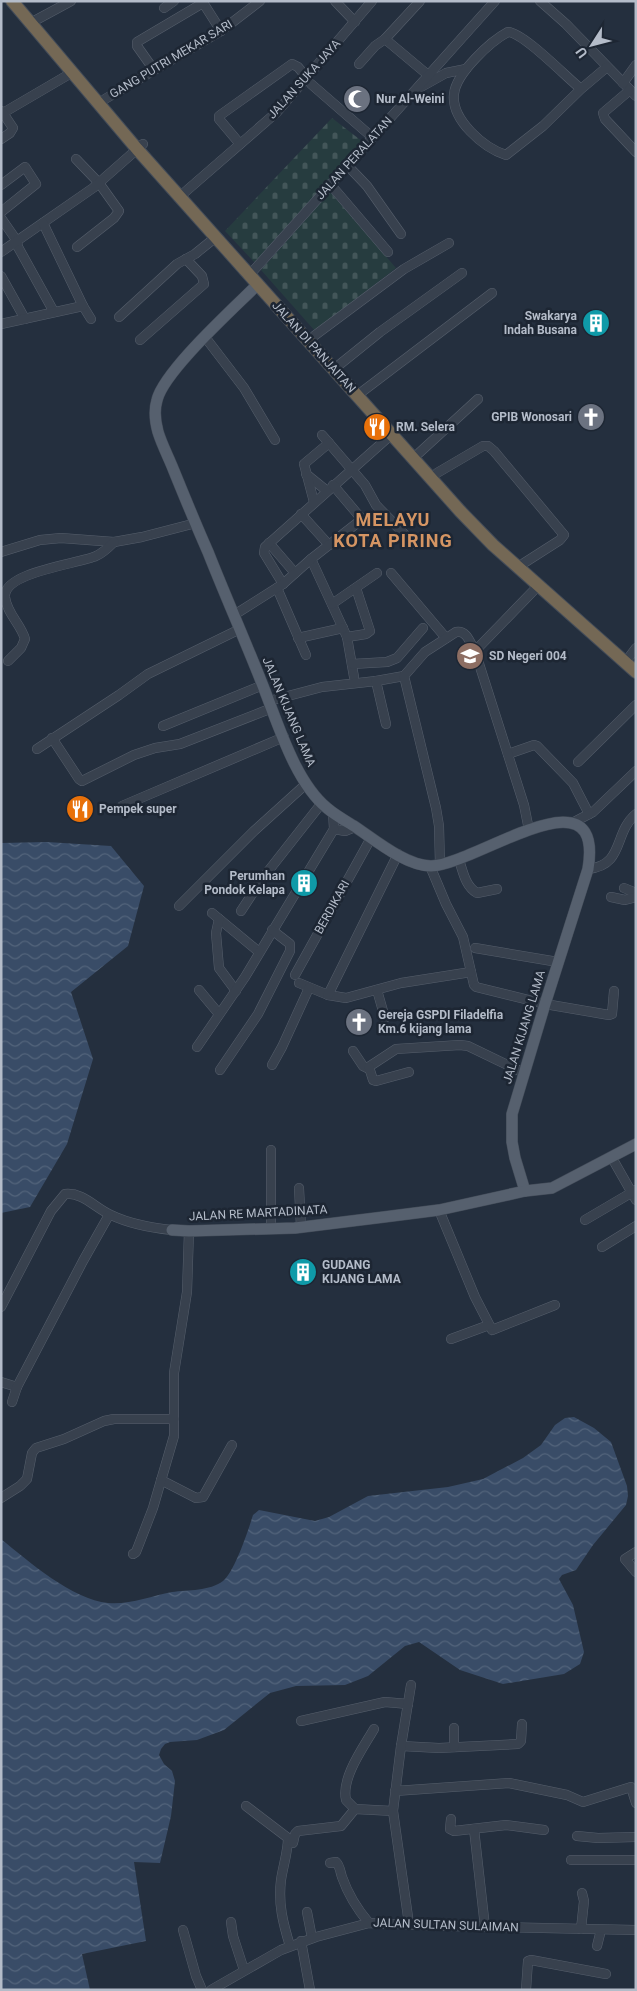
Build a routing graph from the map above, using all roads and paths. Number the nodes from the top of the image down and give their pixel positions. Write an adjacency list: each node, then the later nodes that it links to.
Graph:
1 (12, 1): 22 (highway, JALAN DI PANJAITAN)
2 (19, 1): 13 (highway, JALAN DI PANJAITAN)
3 (71, 1): 13 (street)
4 (174, 1): 12 (street)
5 (260, 1): 15 (street, GANG PUTRI MEKAR SARI)
6 (335, 1): 14 (street)
7 (372, 1): 14 (street, JALAN SUKA JAYA)
8 (420, 1): 16 (street)
9 (495, 1): 23 (street, JALAN PERALATAN)
10 (540, 1): 19 (street)
11 (202, 2): 15 (street); 21 (street)
12 (164, 8)
13 (36, 20): 29 (highway, JALAN DI PANJAITAN)
14 (355, 22): 24 (street, JALAN SUKA JAYA)
15 (221, 31): 21 (street, GANG PUTRI MEKAR SARI)
16 (385, 39): 17 (street); 23 (street)
17 (359, 64)
18 (636, 65): 25 (street)
19 (607, 67): 25 (street); 26 (street)
20 (466, 69): 26 (street); 26 (street); 27 (street)
21 (154, 70): 29 (street, GANG PUTRI MEKAR SARI)
22 (74, 72): 30 (street); 31 (highway, JALAN DI PANJAITAN)
23 (428, 75): 27 (street, JALAN PERALATAN)
24 (309, 81): 32 (street); 34 (street, JALAN SUKA JAYA); 34 (street)
25 (622, 83): 28 (street)
26 (581, 89)
27 (413, 92): 32 (street, JALAN PERALATAN)
28 (633, 93): 36 (street)
29 (105, 99): 31 (highway, JALAN DI PANJAITAN)
30 (2, 112): 33 (street)
31 (122, 125): 35 (highway, JALAN DI PANJAITAN)
32 (372, 137): 38 (street, JALAN PERALATAN)
33 (1, 139)
34 (240, 144): 42 (street, JALAN SUKA JAYA)
35 (140, 146): 39 (street); 42 (highway, JALAN DI PANJAITAN); 48 (highway, JALAN DI PANJAITAN)
36 (636, 152)
37 (76, 159): 39 (street)
38 (348, 165): 40 (street, JALAN PERALATAN); 47 (street)
39 (99, 183): 45 (street); 51 (street)
40 (330, 184): 53 (street); 55 (street, JALAN PERALATAN)
41 (1, 185): 43 (street)
42 (185, 192): 55 (highway, JALAN DI PANJAITAN)
43 (1, 212)
44 (1, 218): 50 (street)
45 (43, 222): 50 (street); 60 (street)
46 (1, 227): 50 (street)
47 (401, 234)
48 (216, 237): 54 (street); 58 (highway, JALAN DI PANJAITAN)
49 (449, 243): 66 (street)
50 (16, 244): 52 (street); 61 (street)
51 (77, 248)
52 (1, 252)
53 (388, 252)
54 (186, 259): 62 (street); 68 (street)
55 (254, 270): 66 (highway, JALAN DI PANJAITAN)
56 (462, 273): 69 (street)
57 (1, 276): 63 (street)
58 (257, 285): 67 (main road, JALAN KIJANG LAMA); 72 (highway, JALAN DI PANJAITAN)
59 (492, 293): 70 (street)
60 (84, 306): 61 (street); 64 (street)
61 (54, 312): 63 (street)
62 (118, 317)
63 (25, 319): 65 (street)
64 (91, 319)
65 (1, 324)
66 (314, 336): 69 (highway, JALAN DI PANJAITAN)
67 (205, 337): 74 (street); 83 (main road, JALAN KIJANG LAMA)
68 (140, 340)
69 (339, 365): 70 (highway, JALAN DI PANJAITAN)
70 (363, 391): 76 (highway, JALAN DI PANJAITAN)
71 (478, 399): 76 (street)
72 (392, 434): 76 (highway, JALAN DI PANJAITAN); 77 (street)
73 (322, 435): 75 (street)
74 (275, 440)
75 (329, 443): 77 (street); 79 (street)
76 (416, 456): 78 (highway, JALAN DI PANJAITAN); 95 (highway, JALAN DI PANJAITAN)
77 (352, 469): 80 (street); 86 (street)
78 (437, 473): 90 (highway, JALAN DI PANJAITAN); 90 (street)
79 (306, 474): 80 (street); 81 (street)
80 (330, 488): 81 (street); 87 (street)
81 (314, 502): 82 (street)
82 (301, 514): 85 (street); 87 (street)
83 (196, 524): 84 (street); 98 (main road, JALAN KIJANG LAMA)
84 (114, 542): 88 (street); 108 (street)
85 (269, 543): 91 (street); 94 (street)
86 (414, 544)
87 (329, 545): 89 (street)
88 (1, 552)
89 (311, 559): 91 (street); 97 (street)
90 (524, 563): 107 (highway, JALAN DI PANJAITAN)
91 (295, 573): 94 (street)
92 (391, 573): 104 (street)
93 (377, 574): 96 (street)
94 (280, 586): 98 (street); 103 (street)
95 (538, 586): 105 (street); 110 (highway, JALAN DI PANJAITAN)
96 (356, 588): 97 (street); 102 (street)
97 (332, 604): 99 (street)
98 (234, 615): 101 (main road, JALAN KIJANG LAMA)
99 (343, 628): 102 (street); 103 (street)
100 (423, 628): 109 (street)
101 (240, 629): 114 (main road, JALAN KIJANG LAMA); 120 (street)
102 (347, 636): 109 (street)
103 (298, 638): 106 (street)
104 (446, 638): 105 (street); 111 (street)
105 (475, 651): 122 (street)
106 (306, 655)
107 (634, 655)
108 (8, 661)
109 (352, 664): 112 (street)
110 (636, 672)
111 (404, 676): 113 (street); 138 (street)
112 (354, 677)
113 (376, 681): 115 (street); 117 (street)
114 (263, 685): 115 (main road, JALAN KIJANG LAMA); 118 (street)
115 (270, 704): 119 (main road, JALAN KIJANG LAMA); 120 (street)
116 (636, 705): 123 (street)
117 (386, 724)
118 (163, 726)
119 (284, 737): 125 (main road, JALAN KIJANG LAMA); 127 (street)
120 (52, 738): 121 (street)
121 (37, 749)
122 (508, 754): 129 (street); 134 (street)
123 (578, 762)
124 (636, 771): 129 (street)
125 (306, 784): 126 (main road, JALAN KIJANG LAMA); 145 (street)
126 (321, 804): 128 (main road, JALAN KIJANG LAMA); 146 (street)
127 (122, 806)
128 (332, 814): 132 (main road, JALAN KIJANG LAMA); 133 (street)
129 (590, 814): 131 (street)
130 (636, 814): 139 (street)
131 (574, 822): 134 (main road); 139 (main road, JALAN KIJANG LAMA)
132 (355, 827): 133 (street); 135 (main road, JALAN KIJANG LAMA)
133 (334, 829): 147 (street)
134 (529, 830): 137 (main road)
135 (370, 838): 136 (main road, JALAN KIJANG LAMA); 152 (street, BERDIKARI)
136 (398, 854): 138 (main road, JALAN KIJANG LAMA); 157 (street)
137 (459, 860): 138 (main road); 140 (street)
138 (435, 865): 151 (street)
139 (588, 870): 150 (main road, JALAN KIJANG LAMA)
140 (497, 888)
141 (624, 888): 142 (street)
142 (636, 893)
143 (611, 897): 144 (street)
144 (636, 897)
145 (179, 906)
146 (241, 911)
147 (272, 930): 149 (street); 165 (street)
148 (475, 948): 150 (street)
149 (259, 952): 155 (street); 155 (street)
150 (558, 962): 158 (main road, JALAN KIJANG LAMA)
151 (471, 972): 154 (street, BERDIKARI); 158 (street)
152 (309, 988): 157 (street, BERDIKARI); 163 (street)
153 (199, 990): 159 (street)
154 (377, 990): 157 (street, BERDIKARI); 160 (street)
155 (236, 991): 159 (street)
156 (614, 991): 158 (street)
157 (328, 995)
158 (545, 1004): 167 (main road, JALAN KIJANG LAMA)
159 (219, 1014): 161 (street)
160 (385, 1018)
161 (197, 1047)
162 (353, 1051): 164 (street)
163 (272, 1065)
164 (369, 1067): 166 (street); 167 (street)
165 (220, 1070)
166 (409, 1072)
167 (524, 1073): 172 (main road, JALAN KIJANG LAMA)
168 (636, 1144): 170 (main road, JALAN RE MARTADINATA)
169 (271, 1150): 179 (street)
170 (612, 1158): 172 (main road, JALAN RE MARTADINATA); 173 (street)
171 (298, 1188): 178 (street)
172 (524, 1191): 174 (main road, JALAN RE MARTADINATA)
173 (634, 1194): 176 (street)
174 (438, 1210): 178 (main road, JALAN RE MARTADINATA); 185 (street)
175 (109, 1215): 180 (street, JALAN RE MARTADINATA); 184 (street, JALAN RE MARTADINATA); 188 (street)
176 (585, 1220)
177 (636, 1226): 182 (street)
178 (301, 1227): 179 (main road, JALAN RE MARTADINATA)
179 (271, 1228): 181 (main road, JALAN RE MARTADINATA)
180 (172, 1230): 181 (main road, JALAN RE MARTADINATA)
181 (189, 1231): 190 (street)
182 (602, 1247)
183 (555, 1305): 185 (street)
184 (1, 1307)
185 (489, 1325): 186 (street)
186 (450, 1339)
187 (1, 1382): 188 (street)
188 (17, 1387): 189 (street)
189 (12, 1402)
190 (174, 1419): 192 (street); 193 (street)
191 (232, 1445): 192 (street)
192 (161, 1480): 195 (street)
193 (1, 1498)
194 (636, 1552): 196 (street)
195 (133, 1554)
196 (636, 1572)
197 (411, 1685): 198 (street)
198 (408, 1704): 199 (street); 203 (street)
199 (301, 1721)
200 (522, 1724): 204 (street)
201 (454, 1728): 204 (street)
202 (374, 1729): 208 (street)
203 (401, 1746): 204 (street); 205 (street)
204 (454, 1747)
205 (395, 1792): 206 (street); 209 (street)
206 (636, 1803)
207 (246, 1806): 231 (street)
208 (355, 1809): 209 (street); 215 (street)
209 (394, 1811): 223 (street)
210 (451, 1819): 211 (street)
211 (474, 1829): 212 (street); 224 (street)
212 (544, 1830)
213 (577, 1836): 214 (street)
214 (636, 1837)
215 (293, 1843)
216 (571, 1860): 217 (street)
217 (636, 1860)
218 (330, 1863): 222 (street)
219 (582, 1894): 225 (street)
220 (307, 1912): 229 (street)
221 (231, 1922): 233 (street)
222 (369, 1923): 223 (street, JALAN SULTAN SULAIMAN); 229 (street, JALAN SULTAN SULAIMAN)
223 (409, 1924): 224 (street, JALAN SULTAN SULAIMAN)
224 (485, 1927): 225 (street, JALAN SULTAN SULAIMAN)
225 (581, 1929): 227 (street, JALAN SULTAN SULAIMAN)
226 (183, 1930): 235 (street)
227 (600, 1930): 228 (street, JALAN SULTAN SULAIMAN); 232 (street)
228 (636, 1930)
229 (312, 1938): 230 (street, JALAN SULTAN SULAIMAN)
230 (300, 1942): 231 (street, JALAN SULTAN SULAIMAN); 237 (street)
231 (290, 1946): 233 (street, JALAN SULTAN SULAIMAN)
232 (597, 1946)
233 (244, 1970): 236 (street, JALAN SULTAN SULAIMAN)
234 (606, 1974): 238 (street)
235 (202, 1990)
236 (211, 1990)
237 (310, 1990)
238 (526, 1990)

